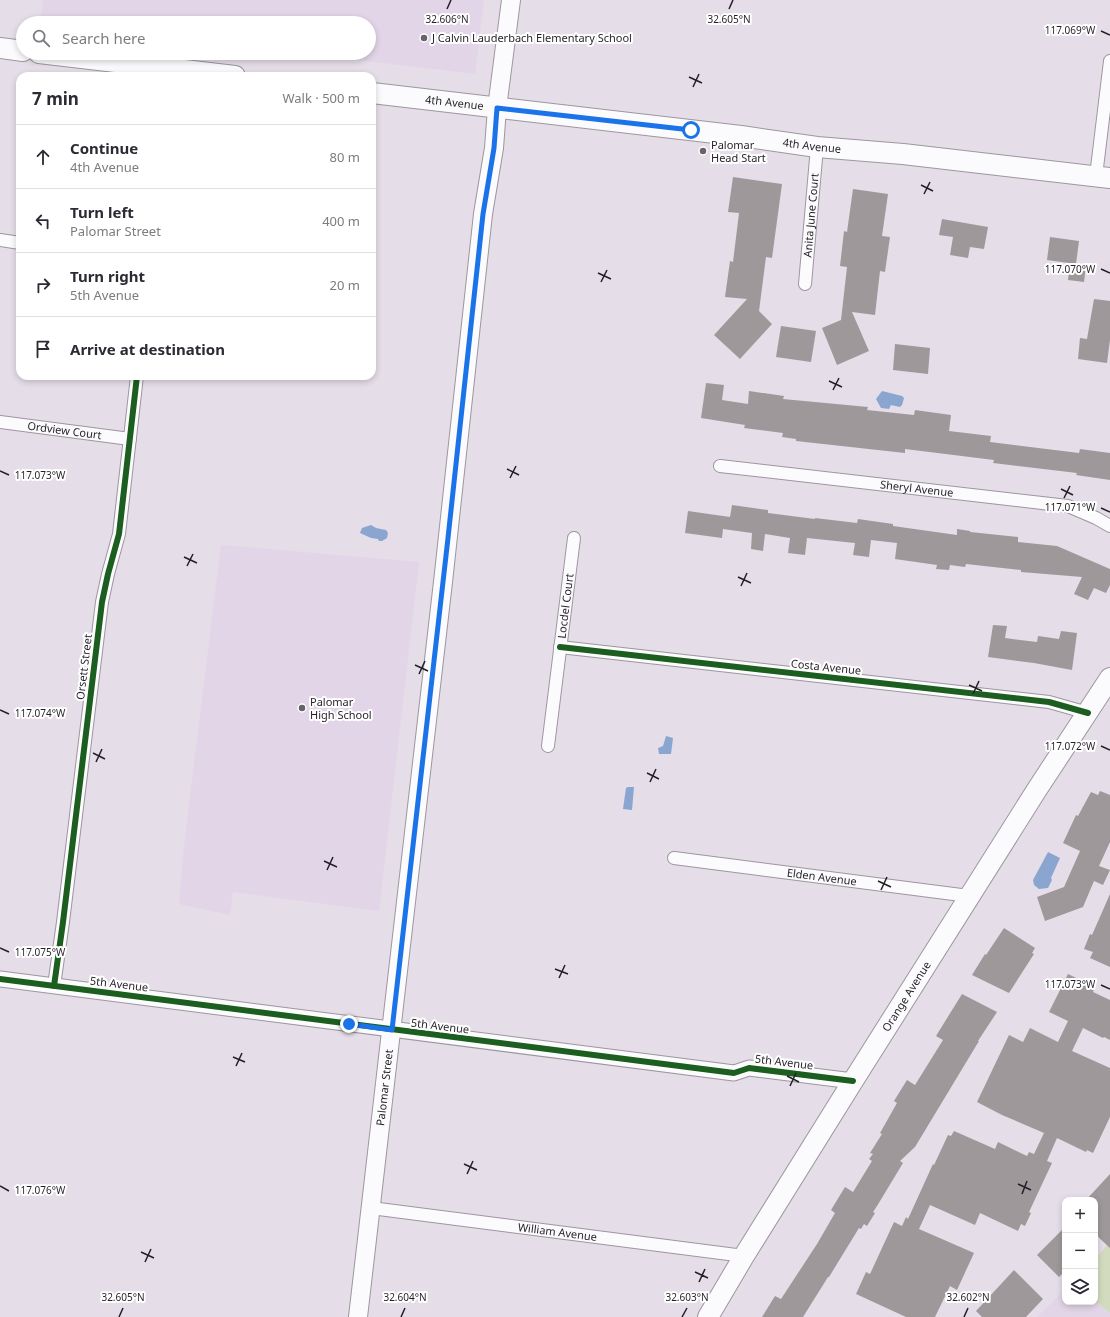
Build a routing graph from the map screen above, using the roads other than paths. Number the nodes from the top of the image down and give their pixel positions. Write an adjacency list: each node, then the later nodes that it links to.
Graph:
1 (511, 0): 8 (main road, Palomar Street)
2 (0, 48): 3 (main road)
3 (16, 50)
4 (86, 60): 6 (main road)
5 (1110, 61): 10 (street)
6 (166, 72)
7 (376, 93): 8 (main road, 4th Avenue)
8 (497, 108): 9 (main road, 4th Avenue); 28 (main road, Palomar Street)
9 (817, 147): 10 (main road, 4th Avenue); 13 (street, Anita June Court)
10 (1103, 177)
11 (0, 240): 12 (street)
12 (16, 242)
13 (805, 284)
14 (137, 380): 16 (street, Orsett Street)
15 (0, 422): 16 (street, Ordview Court)
16 (130, 438): 27 (street, Orsett Street)
17 (720, 466): 18 (street, Sheryl Avenue)
18 (1110, 526)
19 (574, 538): 20 (street, Locdel Court)
20 (560, 648): 22 (street, Costa Avenue); 23 (street, Locdel Court)
21 (1110, 678): 22 (main road, Orange Avenue)
22 (1088, 713): 25 (main road, Orange Avenue)
23 (548, 746)
24 (674, 858): 25 (street, Elden Avenue)
25 (970, 896): 29 (main road, Orange Avenue)
26 (0, 979): 27 (street, 5th Avenue)
27 (54, 986): 28 (street, 5th Avenue)
28 (392, 1030): 29 (street, 5th Avenue); 30 (main road, Palomar Street)
29 (853, 1081): 31 (main road, Orange Avenue)
30 (371, 1208): 31 (street, William Avenue); 32 (main road, Palomar Street)
31 (744, 1256): 33 (main road, Orange Avenue)
32 (358, 1317)
33 (708, 1317)

